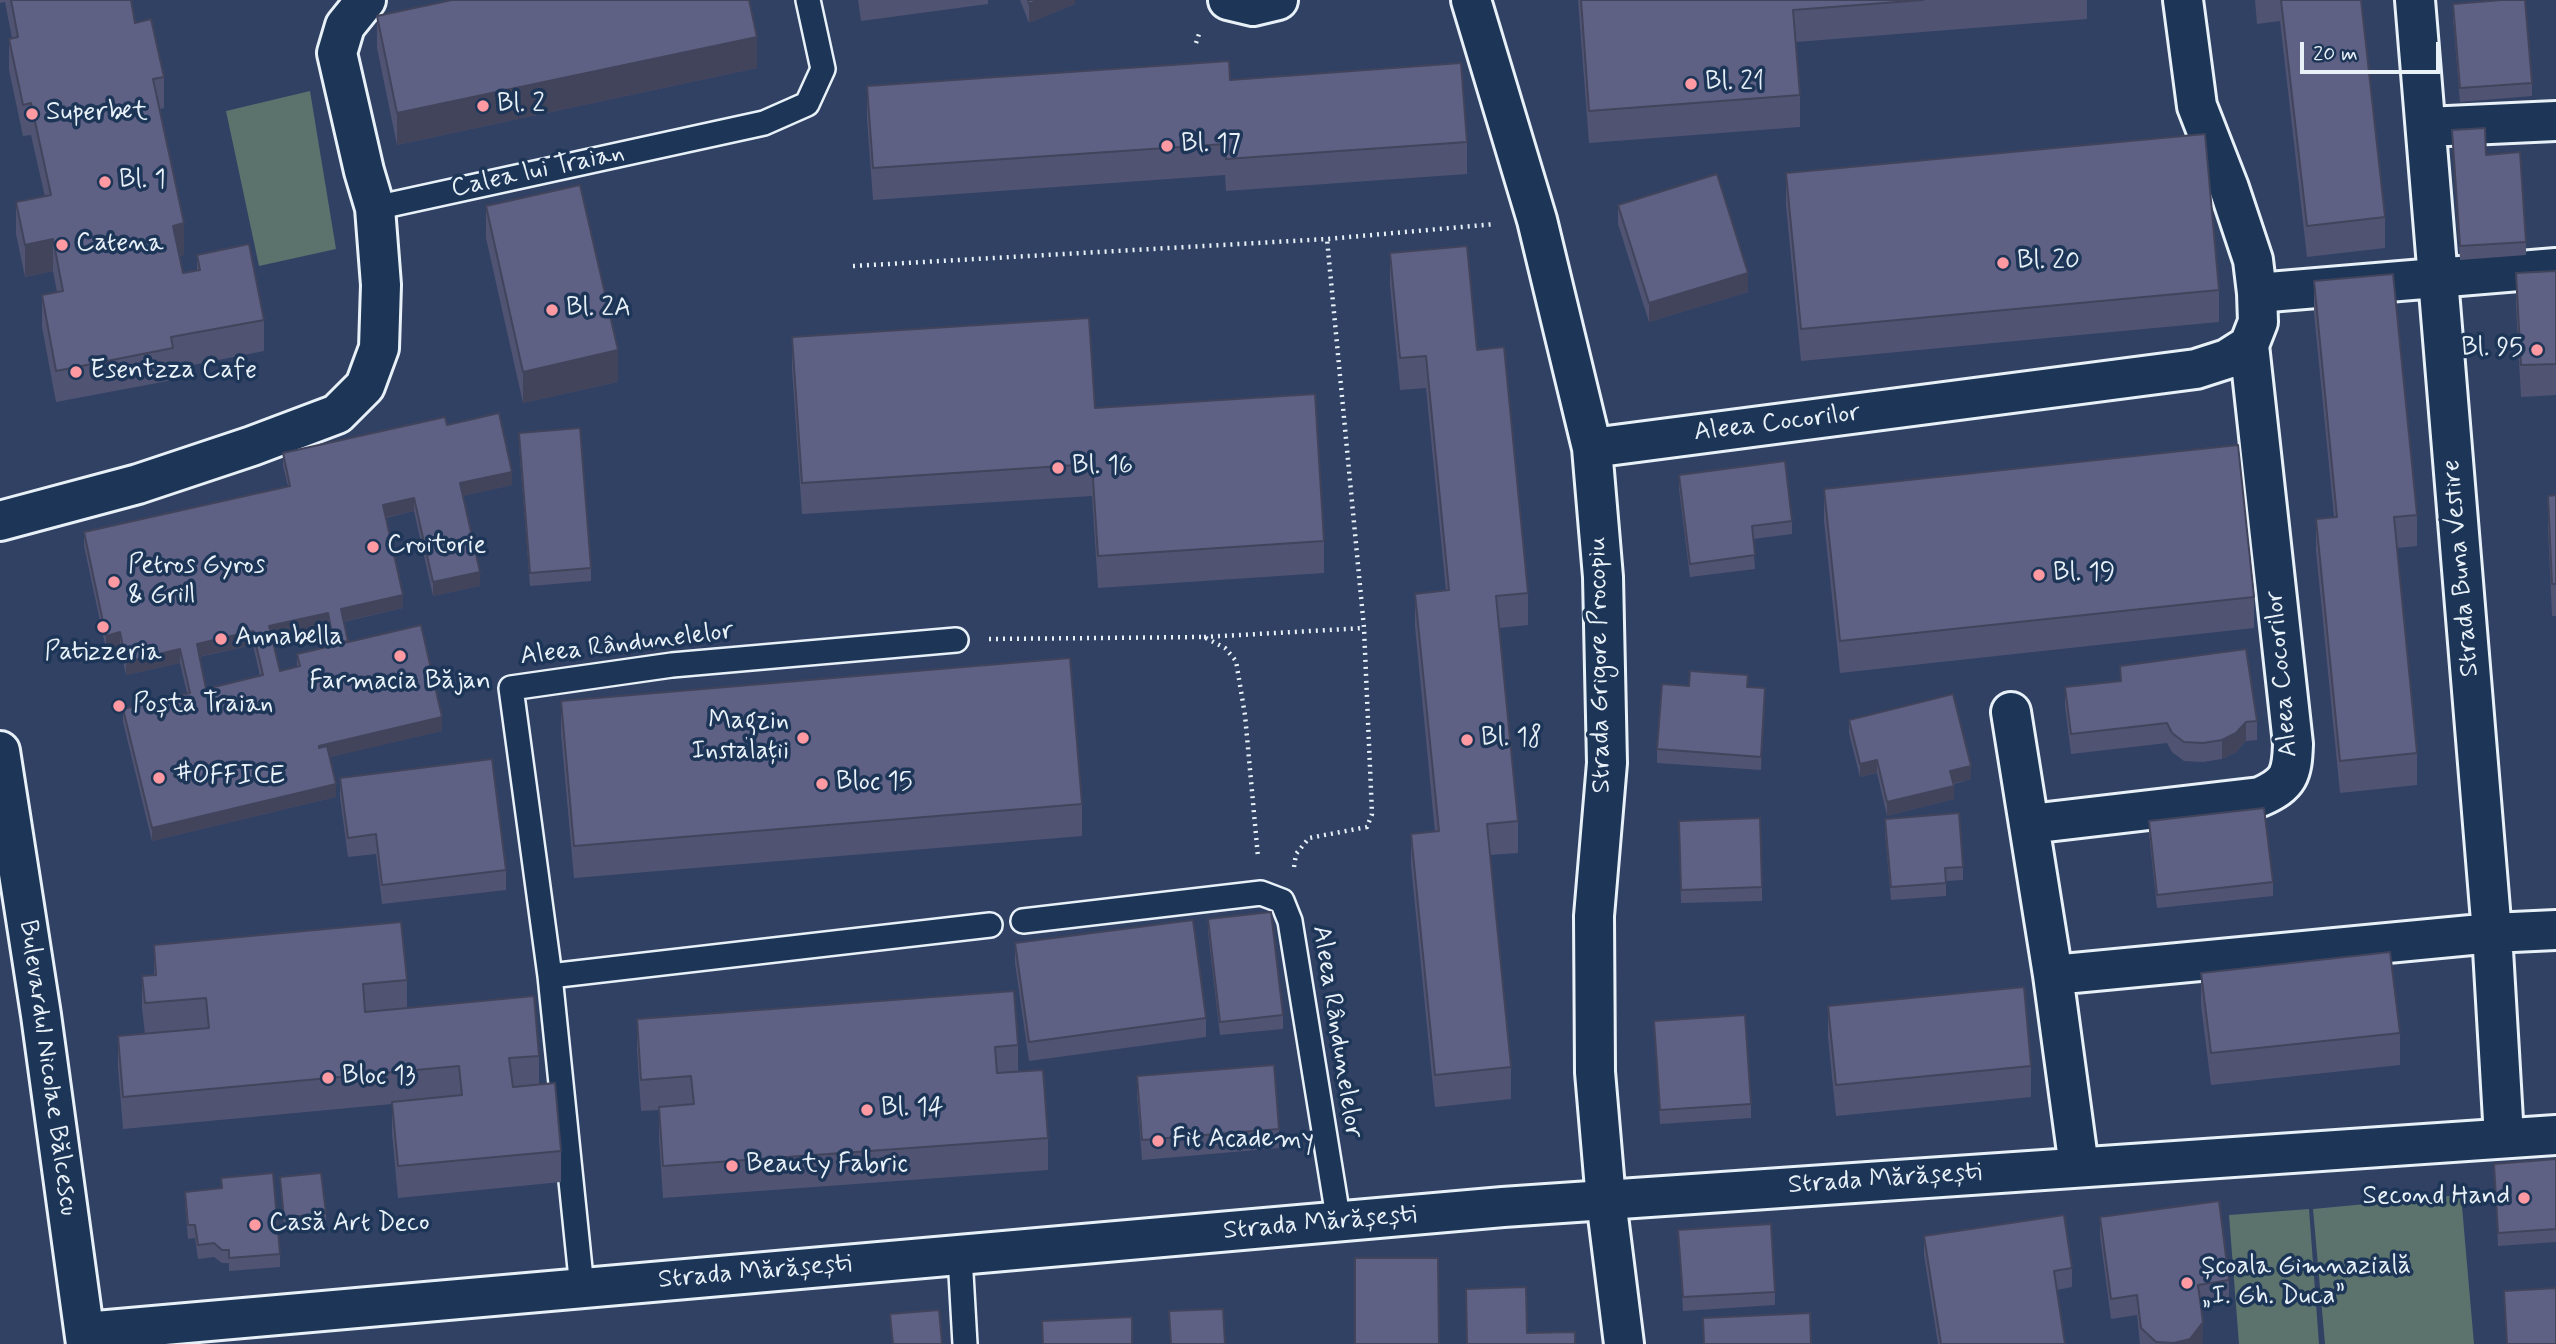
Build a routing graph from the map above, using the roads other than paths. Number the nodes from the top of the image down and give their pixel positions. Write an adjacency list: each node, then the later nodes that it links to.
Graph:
1 (366, 0): 10 (street)
2 (808, 0): 10 (lane, Calea lui Traian)
3 (1228, 0): 4 (street)
4 (1278, 0)
5 (1471, 0): 15 (street, Strada Grigore Procopiu)
6 (2183, 0): 13 (street, Aleea Cocorilor)
7 (2416, 0): 9 (street, Strada Buna Vestire)
8 (2556, 121): 9 (street)
9 (2426, 127): 12 (street, Strada Buna Vestire)
10 (375, 208): 16 (street)
11 (2556, 268): 12 (street)
12 (2438, 276): 13 (street); 24 (street, Strada Buna Vestire)
13 (2257, 293): 14 (street, Aleea Cocorilor)
14 (2249, 345): 15 (street, Aleea Cocorilor); 20 (street, Aleea Cocorilor)
15 (1592, 448): 30 (street, Strada Grigore Procopiu)
16 (0, 521)
17 (956, 640): 26 (lane, Aleea Rândunelelor)
18 (2011, 712): 20 (street)
19 (0, 751): 34 (street, Bulevardul Nicolae Bălcescu)
20 (2030, 824): 25 (street)
21 (1024, 921): 31 (lane, Aleea Rândunelelor)
22 (990, 925): 26 (lane)
23 (2556, 930): 24 (street)
24 (2492, 933): 25 (street); 28 (street, Strada Buna Vestire)
25 (2053, 975): 29 (street)
26 (550, 976): 33 (lane, Aleea Rândunelelor)
27 (2556, 1135): 28 (street, Strada Mărășești)
28 (2504, 1137): 29 (street, Strada Mărășești)
29 (2079, 1167): 30 (street, Strada Mărășești)
30 (1606, 1200): 31 (street, Strada Mărășești); 36 (street, Strada Grigore Procopiu)
31 (1339, 1223): 32 (street, Strada Mărășești)
32 (960, 1256): 33 (street, Strada Mărășești); 35 (lane)
33 (582, 1288): 34 (street, Strada Mărășești)
34 (86, 1338)
35 (965, 1344)
36 (1624, 1344)

